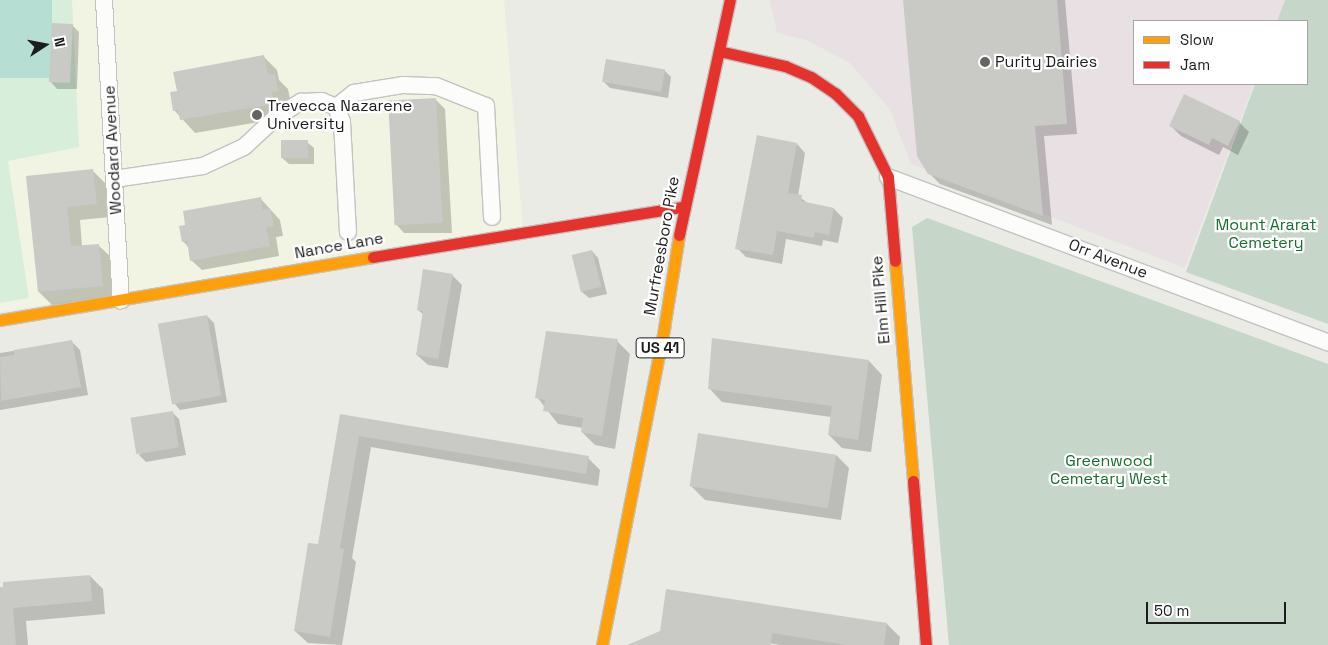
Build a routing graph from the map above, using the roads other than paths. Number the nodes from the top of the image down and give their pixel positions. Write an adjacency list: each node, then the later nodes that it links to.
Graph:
1 (104, 0): 6 (street, Woodard Avenue)
2 (730, 0): 3 (main road, Murfreesboro Pike / US 41)
3 (719, 51): 5 (main road, Elm Hill Pike); 7 (main road, Murfreesboro Pike / US 41)
4 (336, 107): 6 (street); 8 (street); 9 (street)
5 (888, 177): 12 (street, Orr Avenue); 14 (main road, Elm Hill Pike)
6 (114, 179): 10 (street, Woodard Avenue)
7 (683, 207): 10 (main road, Nance Lane); 13 (main road, Murfreesboro Pike / US 41)
8 (492, 217)
9 (348, 232)
10 (121, 301): 11 (main road, Nance Lane)
11 (0, 320)
12 (1328, 342)
13 (602, 645)
14 (926, 645)

